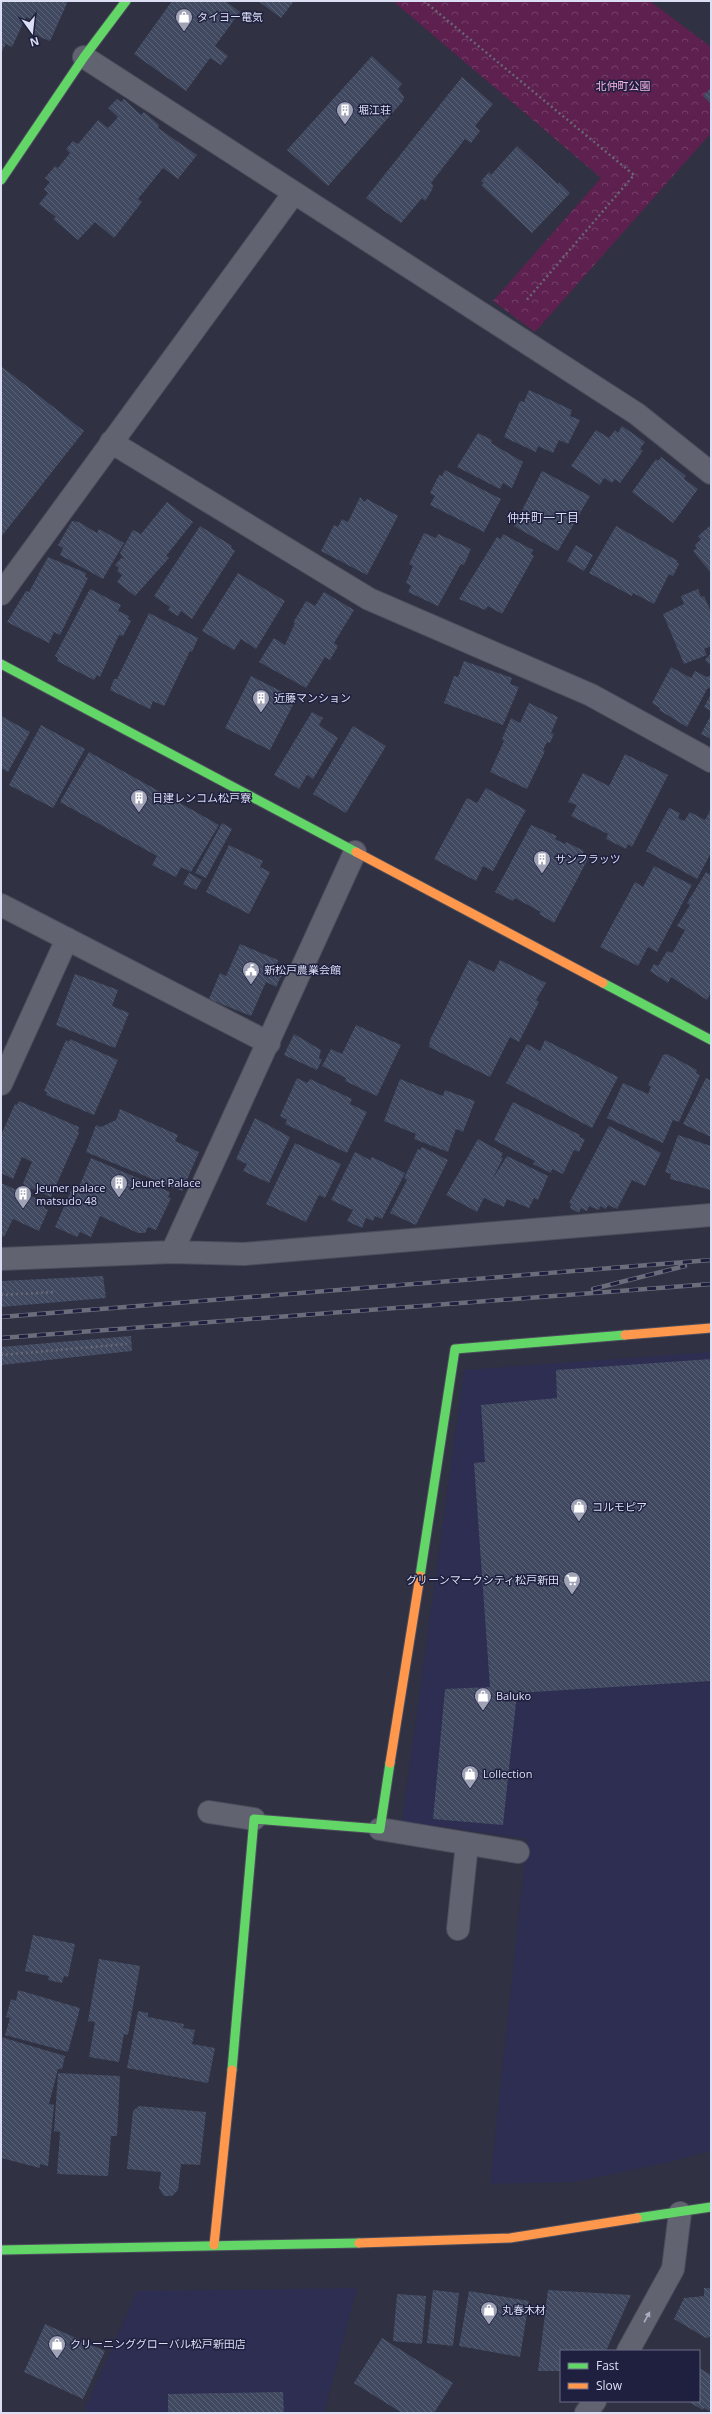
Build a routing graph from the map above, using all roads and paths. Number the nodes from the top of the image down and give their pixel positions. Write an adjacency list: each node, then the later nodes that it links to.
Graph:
1 (125, 1): 3 (street)
2 (424, 1): 6 (path)
3 (84, 57): 4 (street); 5 (street)
4 (2, 179)
5 (294, 194): 6 (street); 7 (street)
6 (504, 328): 8 (street)
7 (111, 442): 9 (street); 11 (street)
8 (711, 474)
9 (1, 594)
10 (1, 664): 12 (street)
11 (711, 761)
12 (355, 852): 15 (street); 16 (street)
13 (1, 905): 14 (street)
14 (67, 939): 16 (street); 17 (street)
15 (709, 1035)
16 (269, 1043): 19 (street)
17 (1, 1084)
18 (711, 1215): 19 (street)
19 (172, 1252): 20 (street)
20 (1, 1258)
21 (57, 1292): 22 (path)
22 (1, 1295)
23 (711, 1328): 28 (street)
24 (127, 1344): 25 (path)
25 (1, 1355)
26 (209, 1812): 27 (street)
27 (254, 1819): 28 (street); 34 (street)
28 (380, 1829): 29 (street)
29 (467, 1844): 30 (street); 31 (street)
30 (518, 1852)
31 (458, 1929)
32 (711, 2207): 33 (street)
33 (680, 2213): 34 (street); 36 (street, one-way to 33)
34 (214, 2245): 35 (street)
35 (1, 2250)
36 (629, 2350)
37 (594, 2402): 38 (street)
38 (586, 2413)

